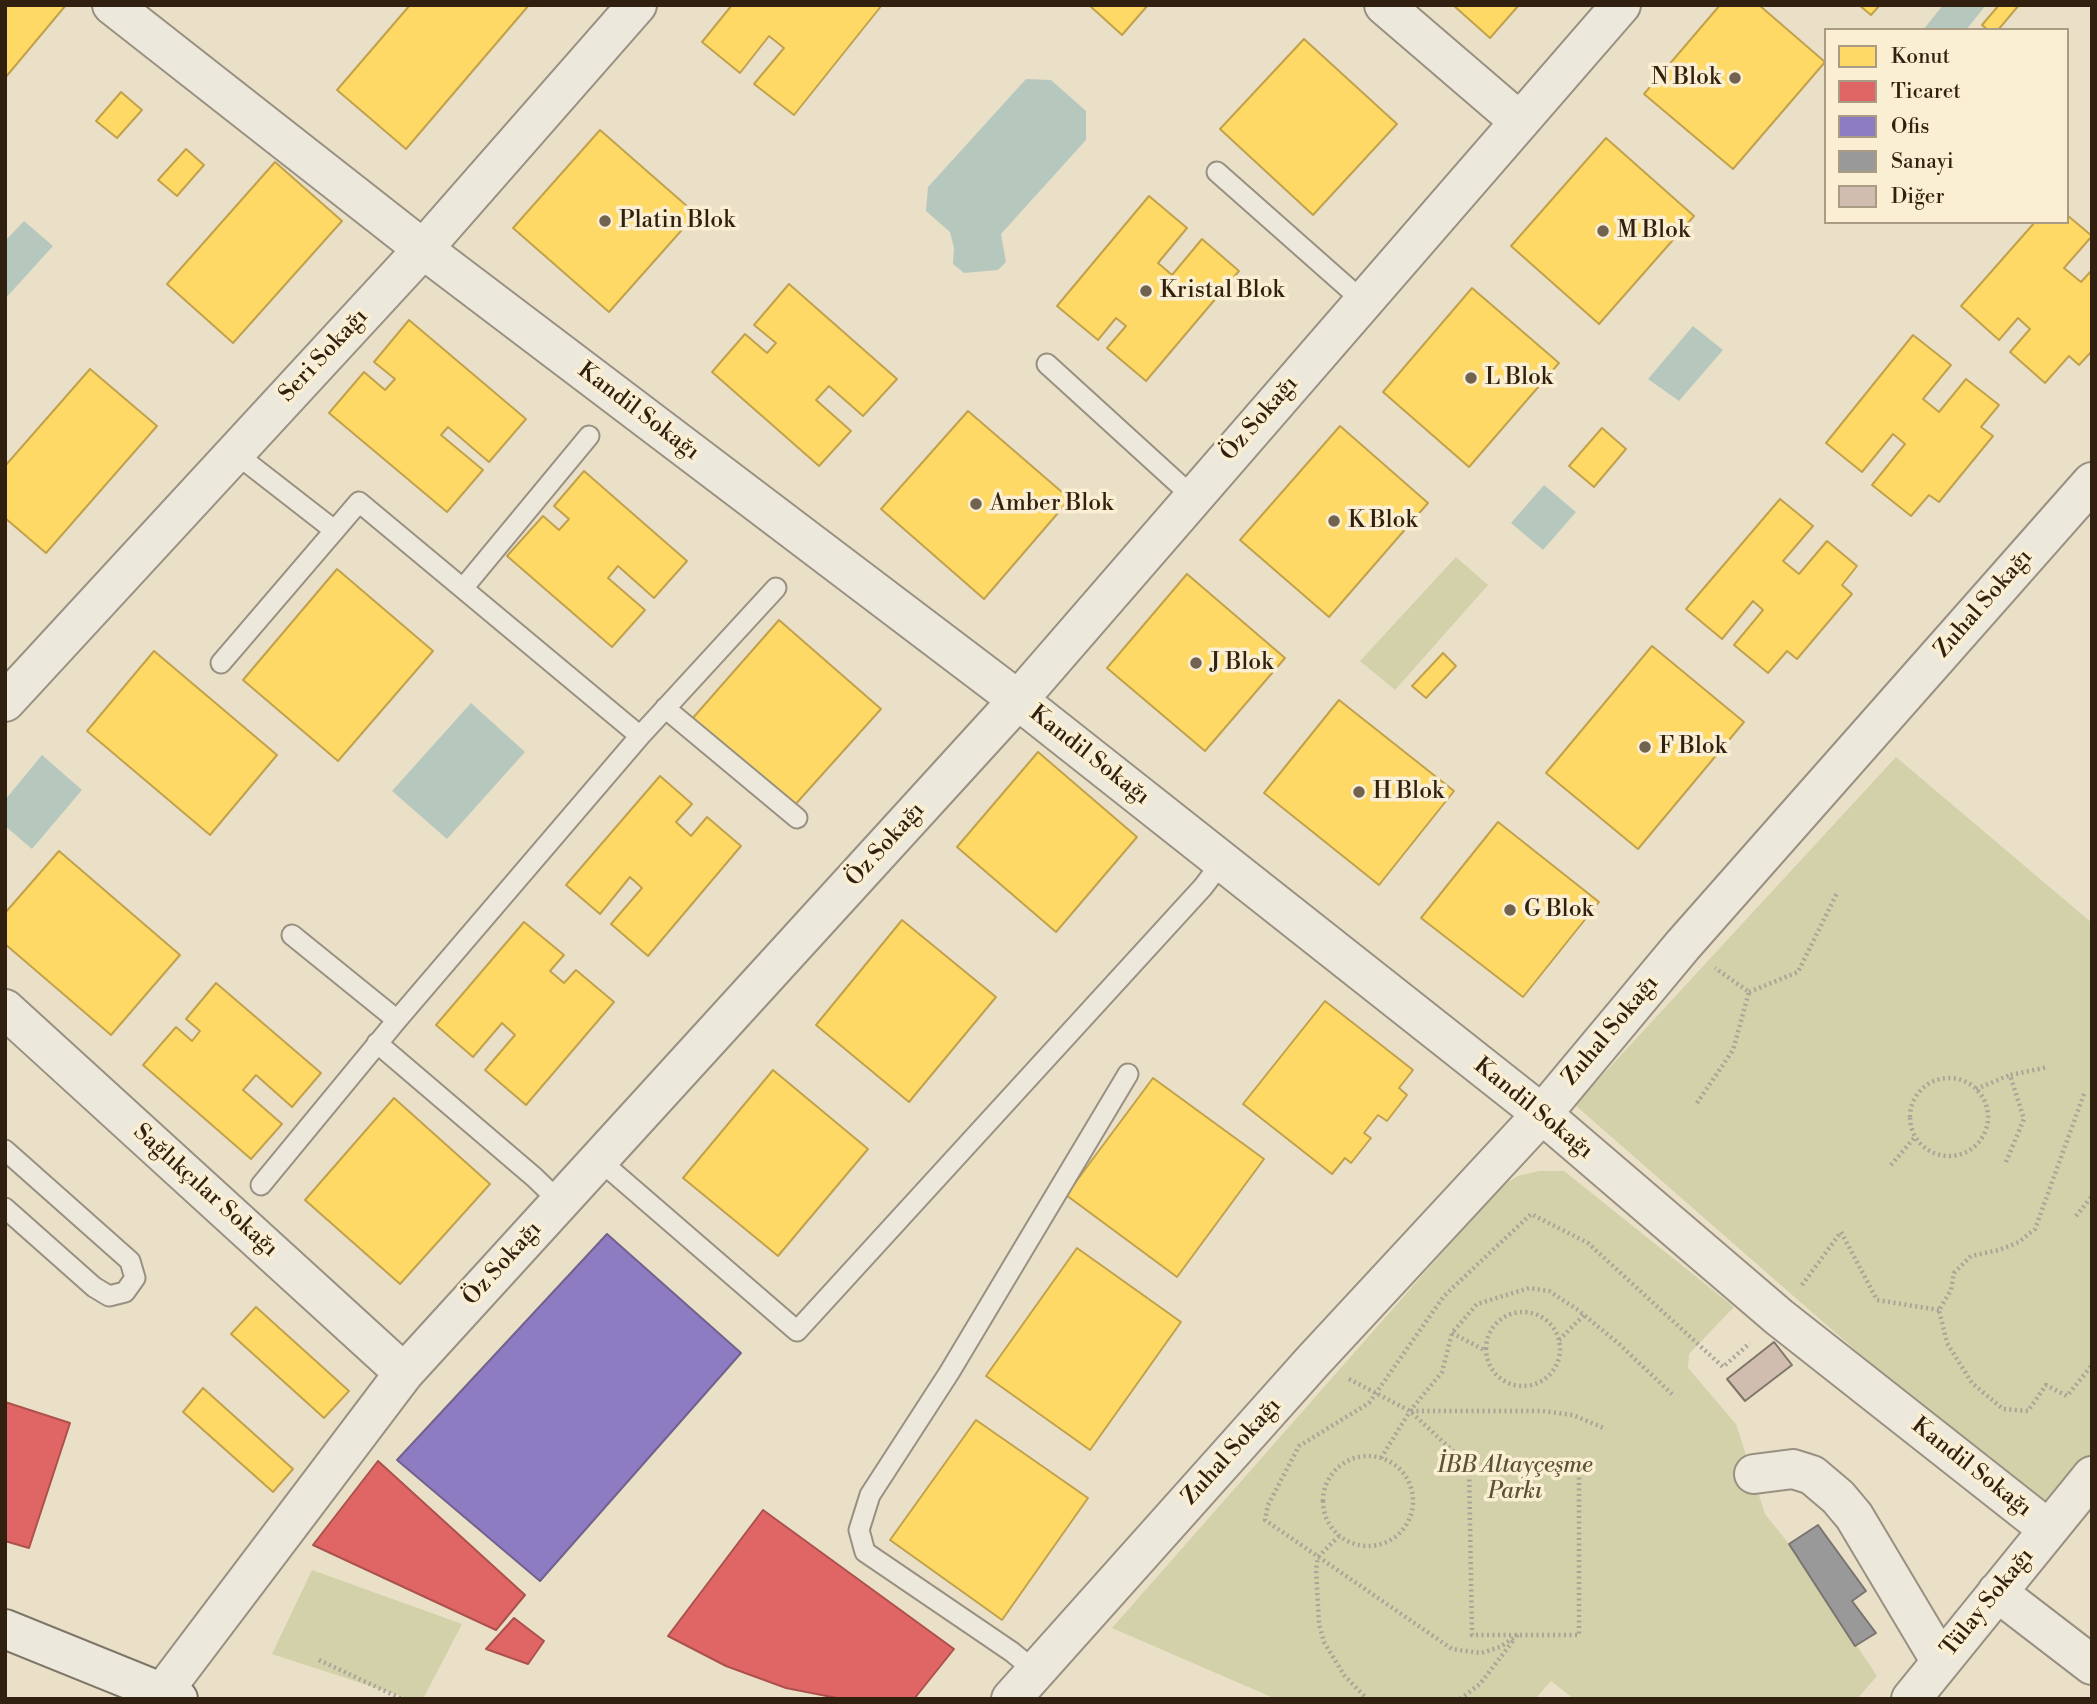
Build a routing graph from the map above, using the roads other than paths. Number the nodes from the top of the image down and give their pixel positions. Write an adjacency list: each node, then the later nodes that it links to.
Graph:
1 (112, 5): 7 (street, Kandil Sokağı)
2 (637, 5): 7 (street, Seri Sokağı)
3 (1384, 5): 5 (street)
4 (1621, 5): 5 (street, Öz Sokağı)
5 (1519, 121): 8 (street, Öz Sokağı)
6 (1217, 172): 8 (lane)
7 (423, 249): 11 (street, Seri Sokağı); 18 (street, Kandil Sokağı)
8 (1364, 302): 13 (street, Öz Sokağı)
9 (1047, 364): 13 (lane)
10 (589, 436): 15 (lane)
11 (235, 453): 14 (lane); 19 (street, Seri Sokağı)
12 (2092, 482): 29 (street, Zuhal Sokağı)
13 (1193, 497): 18 (street, Öz Sokağı)
14 (334, 530): 15 (lane); 17 (lane)
15 (464, 587): 21 (lane)
16 (776, 588): 20 (lane)
17 (221, 663)
18 (1018, 700): 23 (street, Kandil Sokağı); 31 (street, Öz Sokağı)
19 (5, 702)
20 (665, 708): 21 (lane); 22 (lane)
21 (640, 736): 26 (lane)
22 (797, 818)
23 (1222, 862): 29 (street, Kandil Sokağı); 31 (lane)
24 (292, 935): 26 (lane)
25 (5, 1009): 35 (street, Sağlıkçılar Sokağı)
26 (397, 1020): 27 (lane)
27 (377, 1043): 32 (lane); 33 (lane)
28 (1128, 1074): 43 (lane)
29 (1542, 1114): 38 (street, Kandil Sokağı); 43 (street, Zuhal Sokağı)
30 (5, 1150): 34 (lane)
31 (598, 1159): 33 (street, Öz Sokağı)
32 (261, 1185)
33 (560, 1202): 35 (street, Öz Sokağı)
34 (5, 1208)
35 (404, 1373): 44 (street, Öz Sokağı)
36 (1754, 1474): 41 (street)
37 (2092, 1476): 38 (street, Tülay Sokağı)
38 (2048, 1529): 39 (street, Tülay Sokağı)
39 (1997, 1592): 41 (street, Tülay Sokağı); 42 (street)
40 (5, 1629): 44 (street)
41 (1941, 1662): 45 (street, Tülay Sokağı)
42 (2092, 1665)
43 (1023, 1685)
44 (170, 1696)
45 (1911, 1699)

